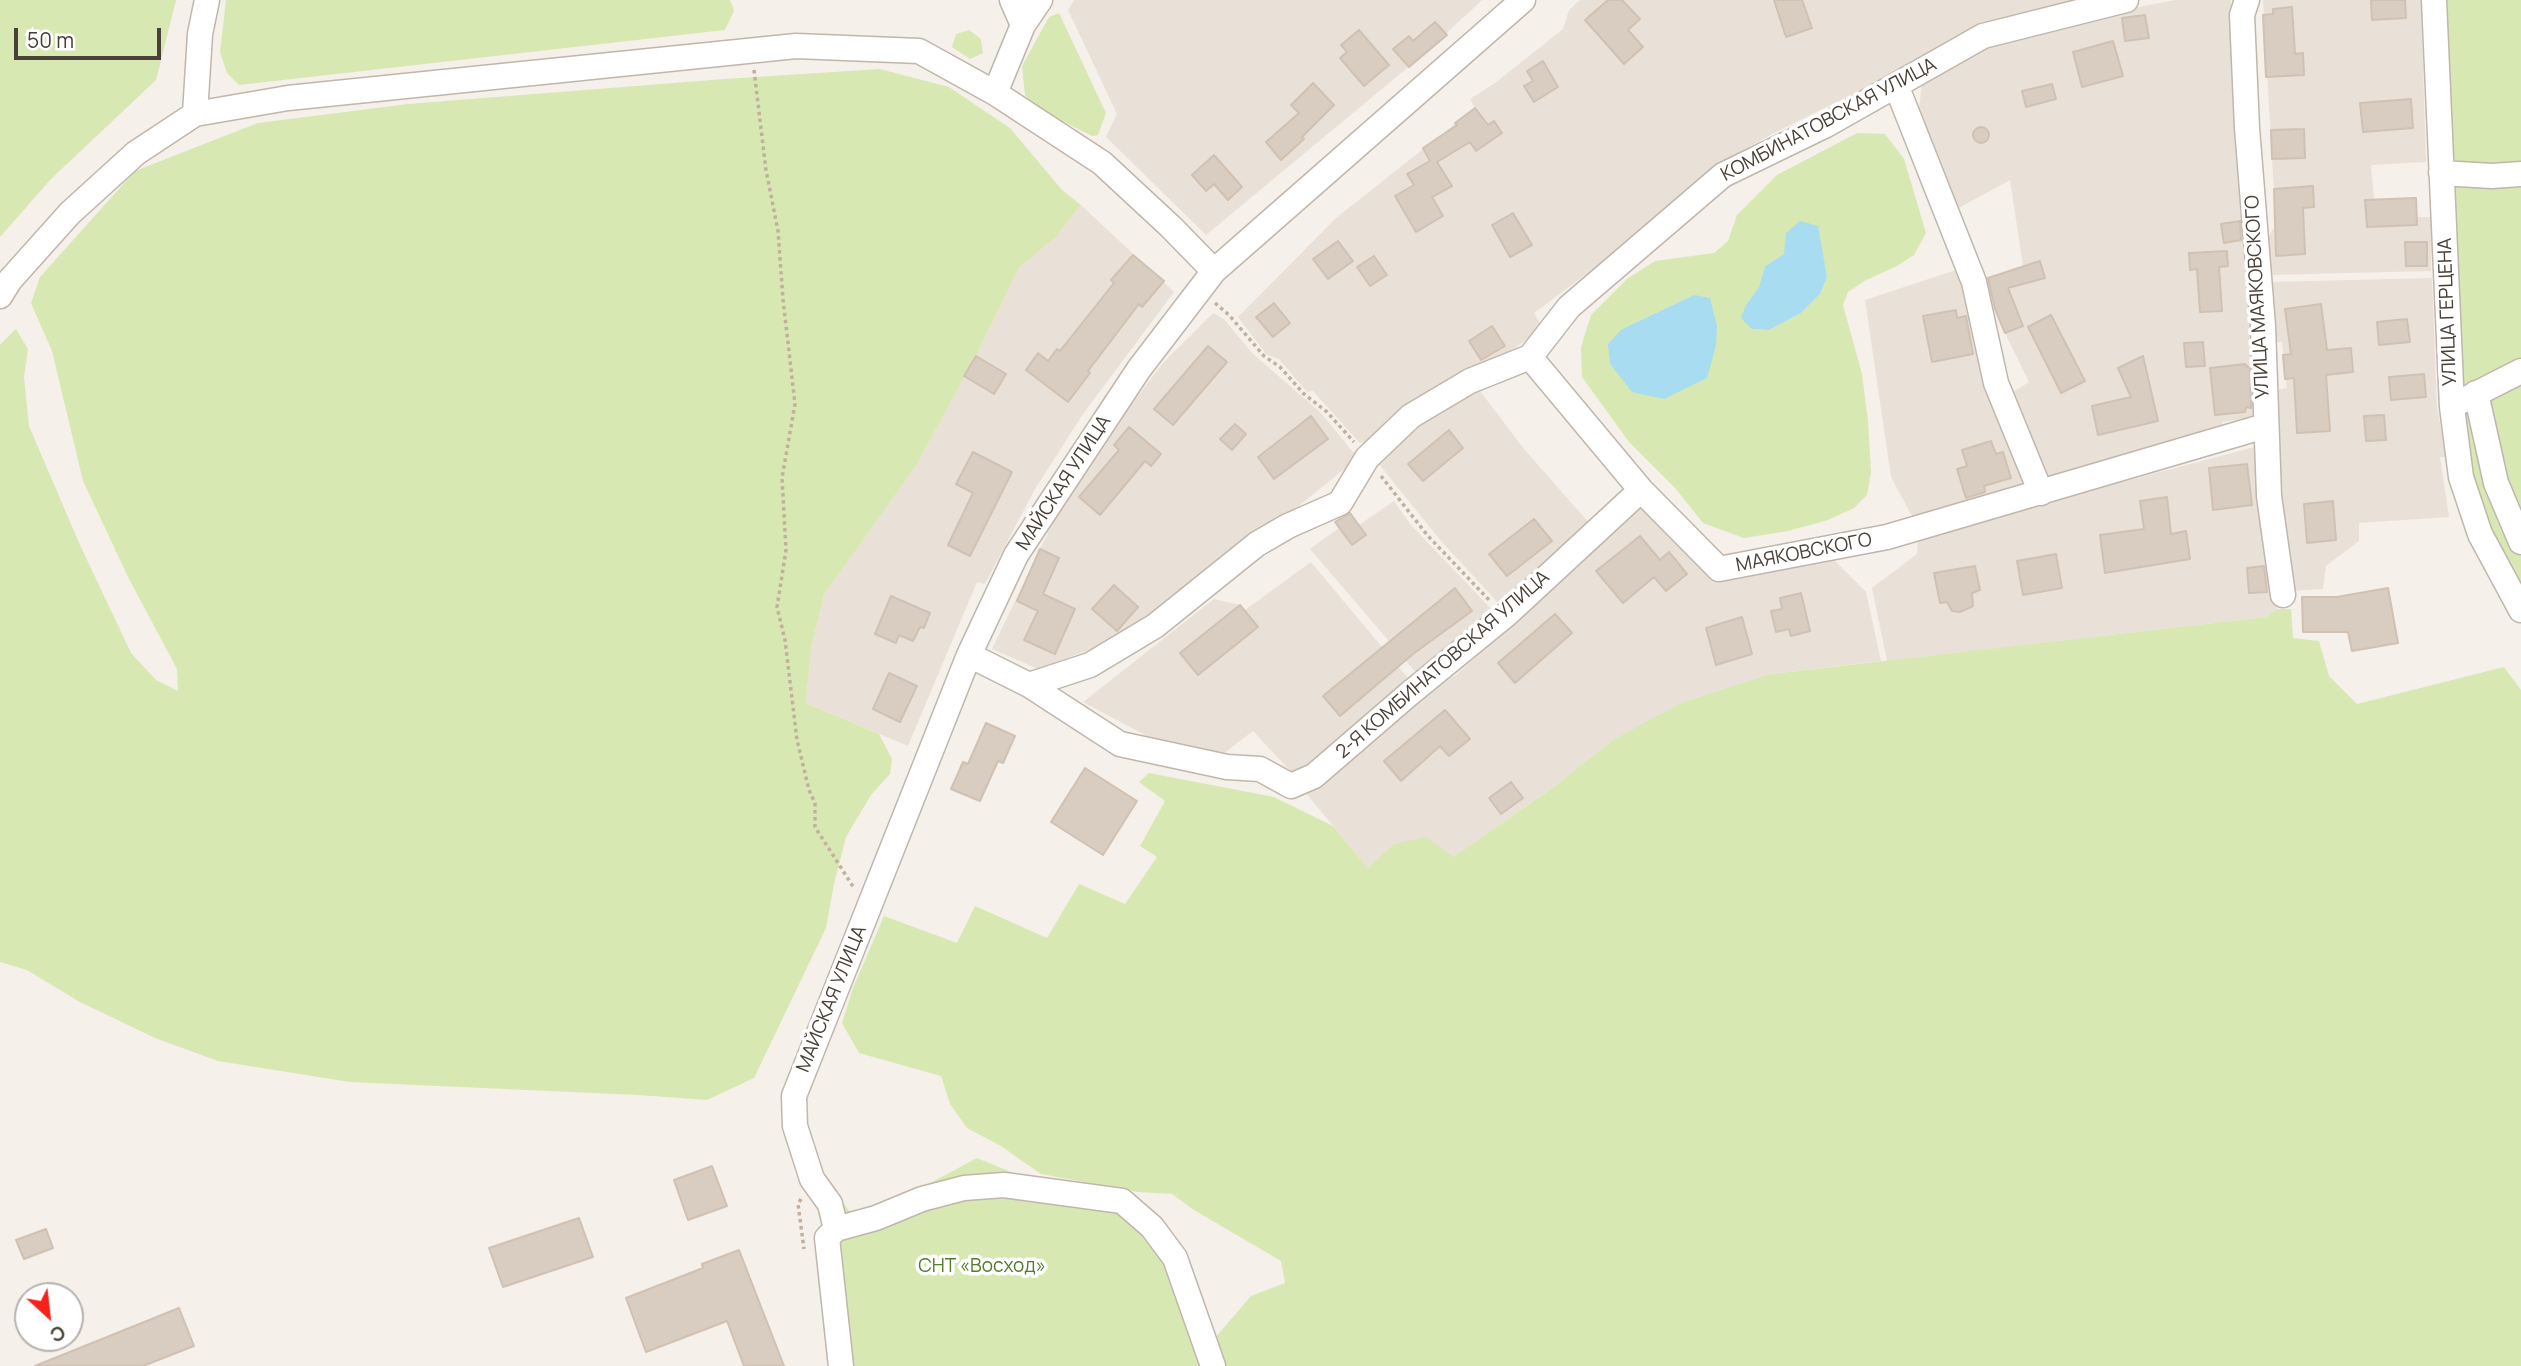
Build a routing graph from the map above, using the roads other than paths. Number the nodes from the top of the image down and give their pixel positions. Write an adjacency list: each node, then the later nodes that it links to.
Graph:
1 (206, 0): 11 (street)
2 (1012, 0): 8 (street)
3 (1040, 0): 8 (street)
4 (1523, 0): 14 (street, МАЙСКАЯ УЛИЦА)
5 (2126, 0): 9 (street, КОМБИНАТОВСКАЯ УЛИЦА)
6 (2247, 0): 20 (street, УЛИЦА МАЯКОВСКОГО)
7 (2434, 0): 12 (street, УЛИЦА ГЕРЦЕНА)
8 (1023, 25): 10 (street)
9 (1896, 85): 16 (street, КОМБИНАТОВСКАЯ УЛИЦА); 22 (street)
10 (995, 93): 11 (street); 14 (street)
11 (195, 114): 15 (street)
12 (2441, 173): 13 (street); 19 (street, УЛИЦА ГЕРЦЕНА)
13 (2521, 174)
14 (1214, 271): 27 (street, МАЙСКАЯ УЛИЦА)
15 (0, 296)
16 (1530, 357): 21 (street, МАЯКОВСКОГО); 28 (street, КОМБИНАТОВСКАЯ УЛИЦА)
17 (2521, 371): 18 (street)
18 (2476, 393): 19 (street); 23 (street)
19 (2452, 407): 24 (street, УЛИЦА ГЕРЦЕНА)
20 (2265, 426): 22 (street, МАЯКОВСКОГО); 25 (street, УЛИЦА МАЯКОВСКОГО)
21 (1641, 490): 22 (street, МАЯКОВСКОГО); 28 (street, 2-Я КОМБИНАТОВСКАЯ УЛИЦА)
22 (2041, 493)
23 (2521, 542)
24 (2512, 571): 26 (street, УЛИЦА ГЕРЦЕНА)
25 (2283, 595)
26 (2521, 610)
27 (969, 655): 28 (street); 29 (street, МАЙСКАЯ УЛИЦА)
28 (1029, 685)
29 (836, 1230): 30 (street); 31 (street)
30 (841, 1366)
31 (1213, 1366)

